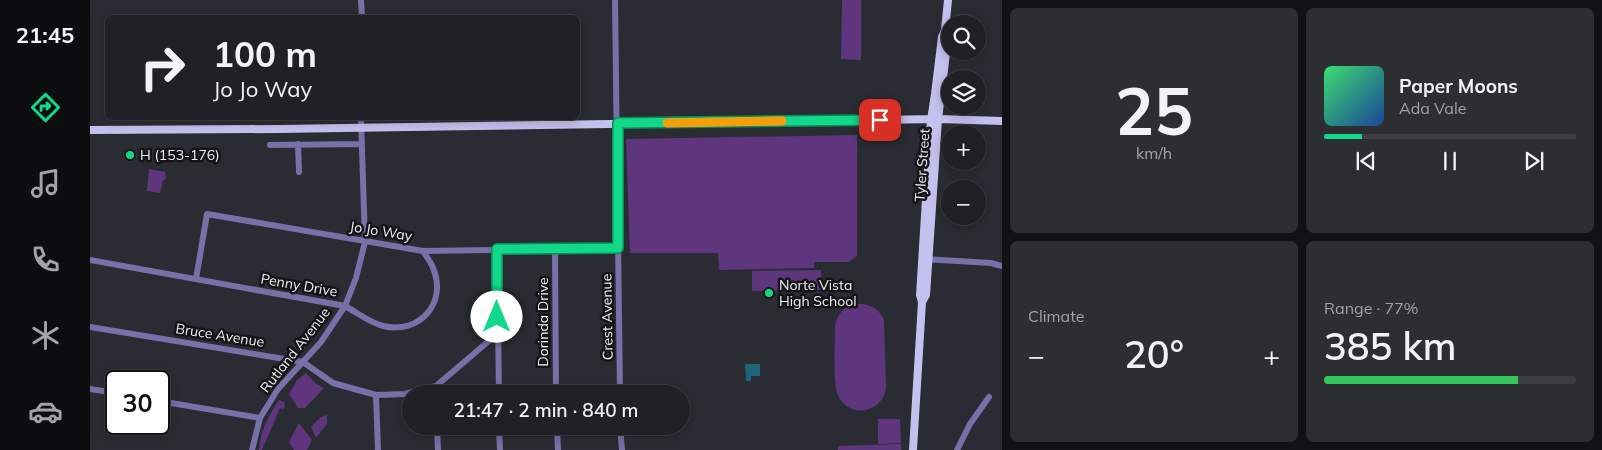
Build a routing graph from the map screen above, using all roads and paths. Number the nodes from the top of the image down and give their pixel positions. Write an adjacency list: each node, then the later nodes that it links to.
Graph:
1 (361, 0): 4 (street)
2 (615, 0): 8 (street, Crest Avenue)
3 (948, 0): 5 (main road, Tyler Street)
4 (362, 15)
5 (934, 119): 7 (main road); 8 (main road); 20 (main road, Tyler Street)
6 (362, 120): 9 (street, Rutland Avenue)
7 (1002, 121)
8 (618, 123): 9 (main road); 16 (street, Crest Avenue)
9 (362, 128): 10 (main road); 12 (street, Rutland Avenue)
10 (90, 130)
11 (298, 144): 12 (street); 13 (street); 14 (street)
12 (362, 144): 15 (street, Rutland Avenue)
13 (270, 145)
14 (299, 172)
15 (366, 242): 19 (street, Jo Jo Way); 23 (street, Jo Jo Way); 24 (street, Rutland Avenue)
16 (618, 248): 18 (street, Jo Jo Way); 31 (street, Crest Avenue)
17 (497, 249): 18 (street, Jo Jo Way); 19 (street, Jo Jo Way); 26 (street)
18 (555, 249): 30 (street, Dorinda Drive)
19 (423, 251): 24 (street, Penny Drive)
20 (925, 259): 22 (street); 49 (main road, Tyler Street)
21 (90, 260): 23 (street, Penny Drive)
22 (1002, 266)
23 (196, 279): 24 (street, Penny Drive)
24 (345, 306): 27 (street, Rutland Avenue)
25 (90, 327): 27 (street, Bruce Avenue)
26 (497, 334): 28 (street, Bruce Avenue); 29 (street)
27 (303, 362): 35 (street, Bruce Avenue); 38 (street, Rutland Avenue)
28 (437, 385)
29 (499, 385)
30 (556, 385)
31 (620, 385)
32 (90, 389): 33 (street)
33 (105, 391)
34 (402, 394): 35 (street, Bruce Avenue)
35 (376, 395): 44 (street)
36 (989, 397): 50 (street)
37 (170, 403): 38 (street)
38 (260, 418): 43 (street, Rutland Avenue)
39 (437, 435): 45 (street)
40 (500, 435): 46 (street)
41 (557, 435): 47 (street)
42 (621, 435): 48 (street)
43 (252, 450)
44 (378, 450)
45 (438, 450)
46 (500, 450)
47 (558, 450)
48 (622, 450)
49 (913, 450)
50 (957, 450)

